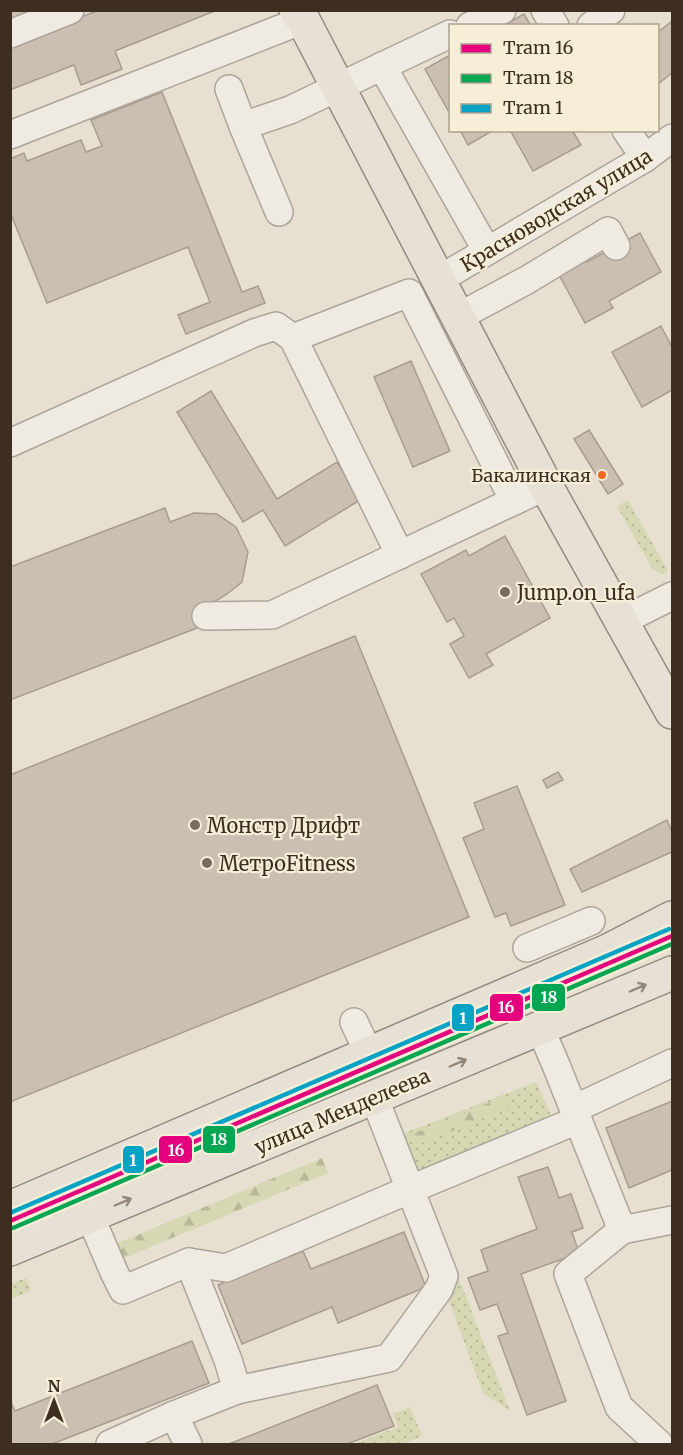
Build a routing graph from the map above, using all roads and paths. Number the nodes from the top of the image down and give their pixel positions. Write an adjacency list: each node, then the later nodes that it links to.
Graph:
1 (70, 10): 9 (street)
2 (502, 10): 6 (street)
3 (545, 10): 7 (street)
4 (611, 10): 8 (street)
5 (285, 18): 12 (main road); 16 (street)
6 (474, 24)
7 (554, 24)
8 (594, 24)
9 (10, 34)
10 (449, 34): 11 (street)
11 (382, 66): 12 (street); 21 (street)
12 (338, 87): 14 (street); 22 (main road)
13 (229, 89): 14 (street)
14 (243, 126): 19 (street)
15 (627, 132): 18 (street)
16 (10, 135)
17 (672, 138): 18 (street, Красноводская улица)
18 (645, 158): 21 (street, Красноводская улица)
19 (279, 212)
20 (616, 246): 23 (street)
21 (487, 251): 22 (street, Красноводская улица)
22 (438, 280): 23 (main road)
23 (458, 317): 26 (main road)
24 (293, 338): 25 (street); 27 (street); 28 (street)
25 (10, 443)
26 (546, 486): 27 (street); 31 (main road)
27 (514, 501): 28 (street)
28 (400, 555): 30 (street)
29 (672, 596): 31 (street)
30 (206, 616)
31 (622, 621): 32 (main road)
32 (672, 712)
33 (672, 918): 39 (main road)
34 (591, 921): 35 (street)
35 (527, 948)
36 (672, 973): 38 (main road, улица Менделеева, one-way to 36)
37 (354, 1022): 39 (street)
38 (540, 1028): 41 (main road, улица Менделеева, one-way to 38); 42 (street)
39 (369, 1054): 44 (main road)
40 (672, 1063): 42 (street)
41 (374, 1097): 43 (street); 45 (main road, улица Менделеева, one-way to 41)
42 (576, 1115): 43 (street); 47 (street)
43 (411, 1189): 49 (street); 50 (street)
44 (10, 1208)
45 (90, 1216): 48 (main road, улица Менделеева); 49 (street)
46 (672, 1220): 47 (street)
47 (622, 1230): 54 (street)
48 (10, 1249)
49 (189, 1262): 50 (street)
50 (237, 1390): 51 (street)
51 (174, 1415): 52 (street); 53 (street)
52 (110, 1444)
53 (188, 1444)
54 (660, 1444)

